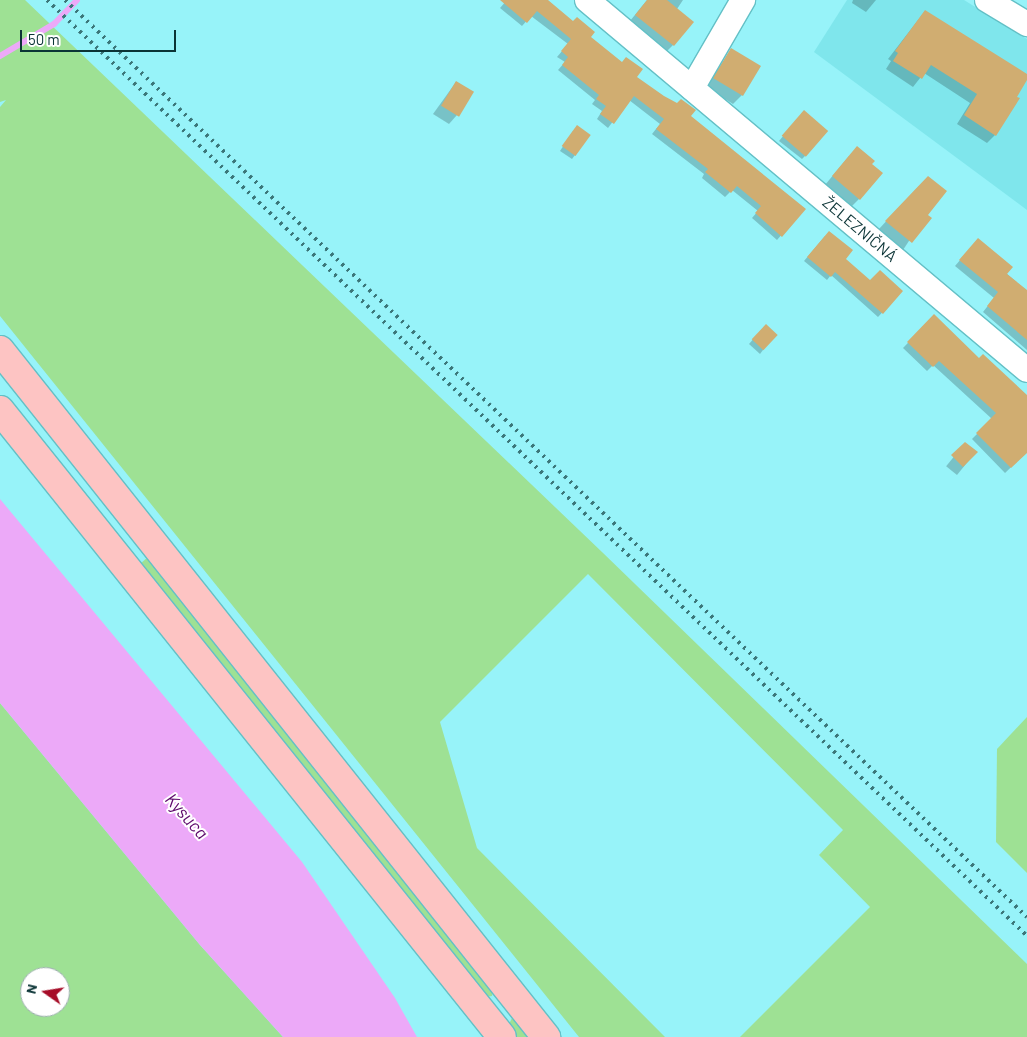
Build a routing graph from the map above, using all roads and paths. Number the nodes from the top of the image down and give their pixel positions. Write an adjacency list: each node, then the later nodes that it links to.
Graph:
1 (587, 0): 5 (street, ŽELEZNIČNÁ)
2 (743, 0): 5 (street)
3 (987, 0): 4 (street)
4 (1027, 24)
5 (692, 88): 7 (street, ŽELEZNIČNÁ)
6 (0, 350): 10 (main road)
7 (1027, 370)
8 (0, 410): 9 (main road)
9 (502, 1037)
10 (546, 1037)

